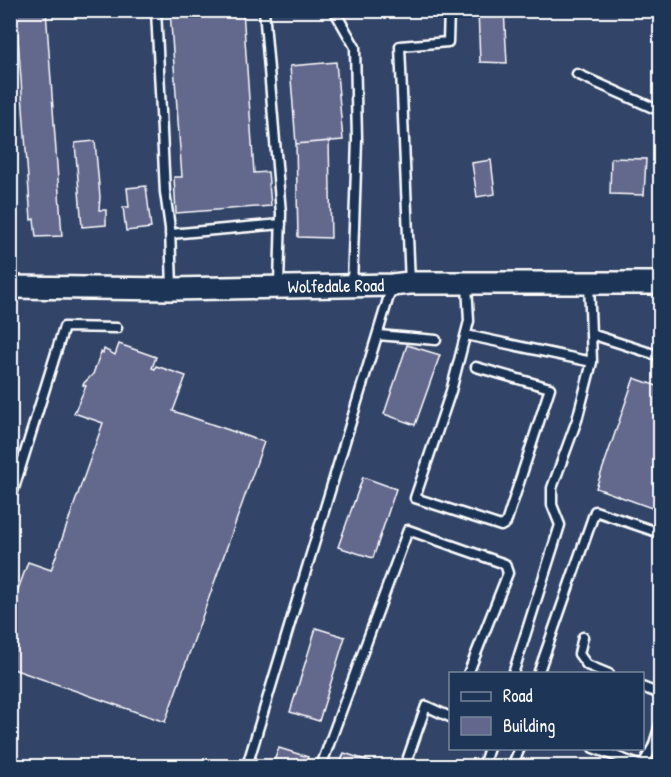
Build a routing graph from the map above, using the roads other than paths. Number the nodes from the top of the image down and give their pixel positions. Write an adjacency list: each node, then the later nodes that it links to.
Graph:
1 (156, 10): 8 (lane)
2 (264, 10): 7 (lane)
3 (334, 10): 13 (lane)
4 (449, 10): 11 (lane)
5 (576, 74): 6 (lane)
6 (660, 111)
7 (281, 224): 8 (lane); 15 (lane)
8 (170, 234): 16 (lane)
9 (589, 283): 10 (street, Wolfedale Road); 12 (street, Wolfedale Road); 18 (lane)
10 (660, 283)
11 (401, 284): 12 (street, Wolfedale Road); 13 (street, Wolfedale Road); 19 (lane)
12 (467, 284): 20 (lane)
13 (352, 286): 15 (street, Wolfedale Road)
14 (10, 287): 16 (street, Wolfedale Road)
15 (279, 287): 16 (street, Wolfedale Road)
16 (172, 289)
17 (117, 328): 25 (lane)
18 (591, 334): 22 (lane); 23 (lane)
19 (378, 335): 21 (lane); 40 (lane)
20 (465, 335): 23 (lane); 24 (lane)
21 (436, 340)
22 (660, 356)
23 (592, 362): 29 (lane)
24 (476, 367)
25 (10, 501)
26 (660, 533): 30 (lane)
27 (583, 638): 31 (lane)
28 (469, 672): 41 (lane)
29 (514, 672)
30 (539, 672)
31 (604, 672)
32 (644, 688): 33 (lane)
33 (660, 694)
34 (449, 717): 42 (lane)
35 (660, 725): 44 (lane)
36 (489, 750): 39 (lane)
37 (519, 750): 43 (lane)
38 (598, 750): 44 (lane)
39 (487, 765)
40 (247, 766)
41 (321, 766)
42 (405, 766)
43 (512, 766)
44 (642, 766)

